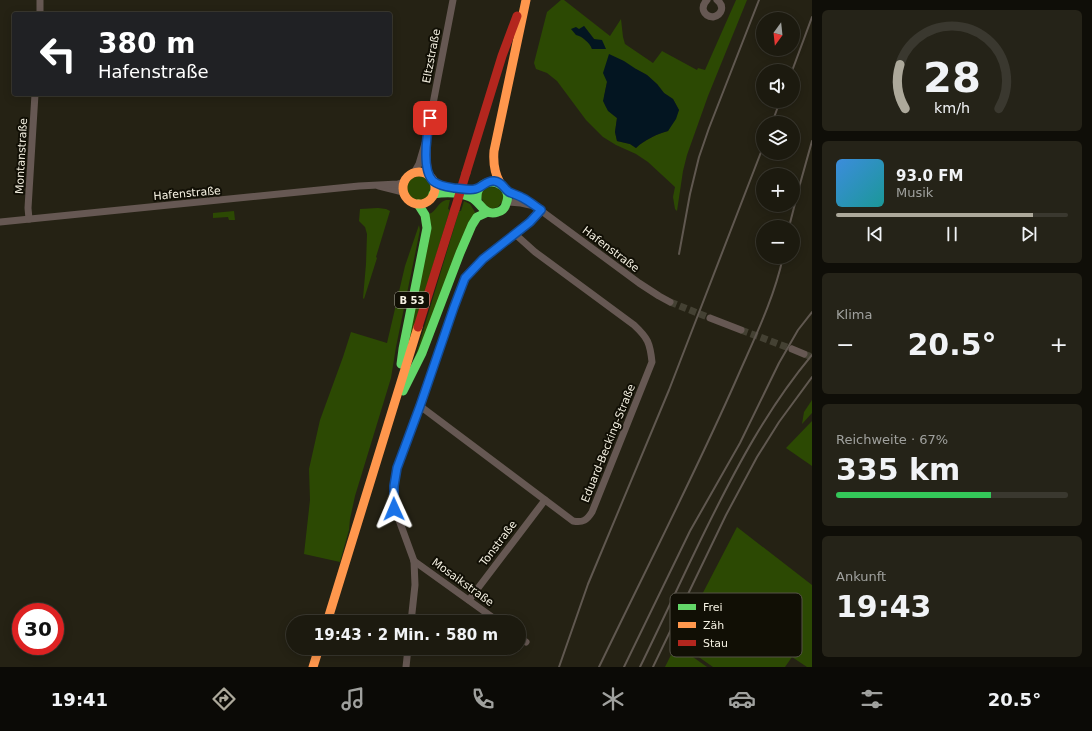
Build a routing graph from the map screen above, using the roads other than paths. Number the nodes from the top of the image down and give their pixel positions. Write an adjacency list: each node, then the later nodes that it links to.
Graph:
1 (40, 0): 6 (street)
2 (454, 0): 8 (street, Eltzstraße)
3 (525, 0): 12 (main road); 31 (main road, B 53, bridge)
4 (707, 0): 5 (street)
5 (717, 0)
6 (40, 12)
7 (35, 96): 23 (street, Montanstraße)
8 (426, 140): 9 (street, Eltzstraße); 10 (street, Eltzstraße)
9 (414, 173): 10 (main road); 11 (main road)
10 (431, 178): 14 (main road); 17 (main road)
11 (404, 182): 13 (street, Hafenstraße); 16 (main road)
12 (500, 183): 14 (main road); 15 (main road)
13 (377, 185): 16 (street, Hafenstraße); 23 (street, Hafenstraße)
14 (479, 188): 18 (main road)
15 (507, 191): 19 (main road); 21 (street, Hafenstraße)
16 (404, 193): 20 (main road, B 53)
17 (434, 194): 18 (main road); 20 (main road)
18 (477, 200): 22 (main road)
19 (508, 202): 21 (street, Hafenstraße); 22 (main road, B 53)
20 (418, 204): 31 (main road, B 53)
21 (541, 210): 25 (street); 26 (street, Hafenstraße)
22 (488, 212): 33 (main road, B 53)
23 (29, 219): 24 (street, Hafenstraße)
24 (0, 222)
25 (515, 234): 32 (street); 34 (street, Eduard-Becking-Straße)
26 (670, 302)
27 (710, 318): 28 (street)
28 (741, 330)
29 (792, 349): 30 (street)
30 (804, 354)
31 (395, 400): 33 (main road, B 53)
32 (420, 406): 34 (street, Eduard-Becking-Straße); 35 (street)
33 (391, 412): 37 (main road, B 53)
34 (545, 500): 36 (street, Tonstraße)
35 (414, 560): 36 (street, Mosaikstraße); 38 (street)
36 (469, 600): 39 (street, Mosaikstraße)
37 (329, 615)
38 (412, 615)
39 (489, 615)
40 (317, 655): 42 (main road)
41 (407, 655): 43 (street)
42 (313, 667)
43 (406, 667)

